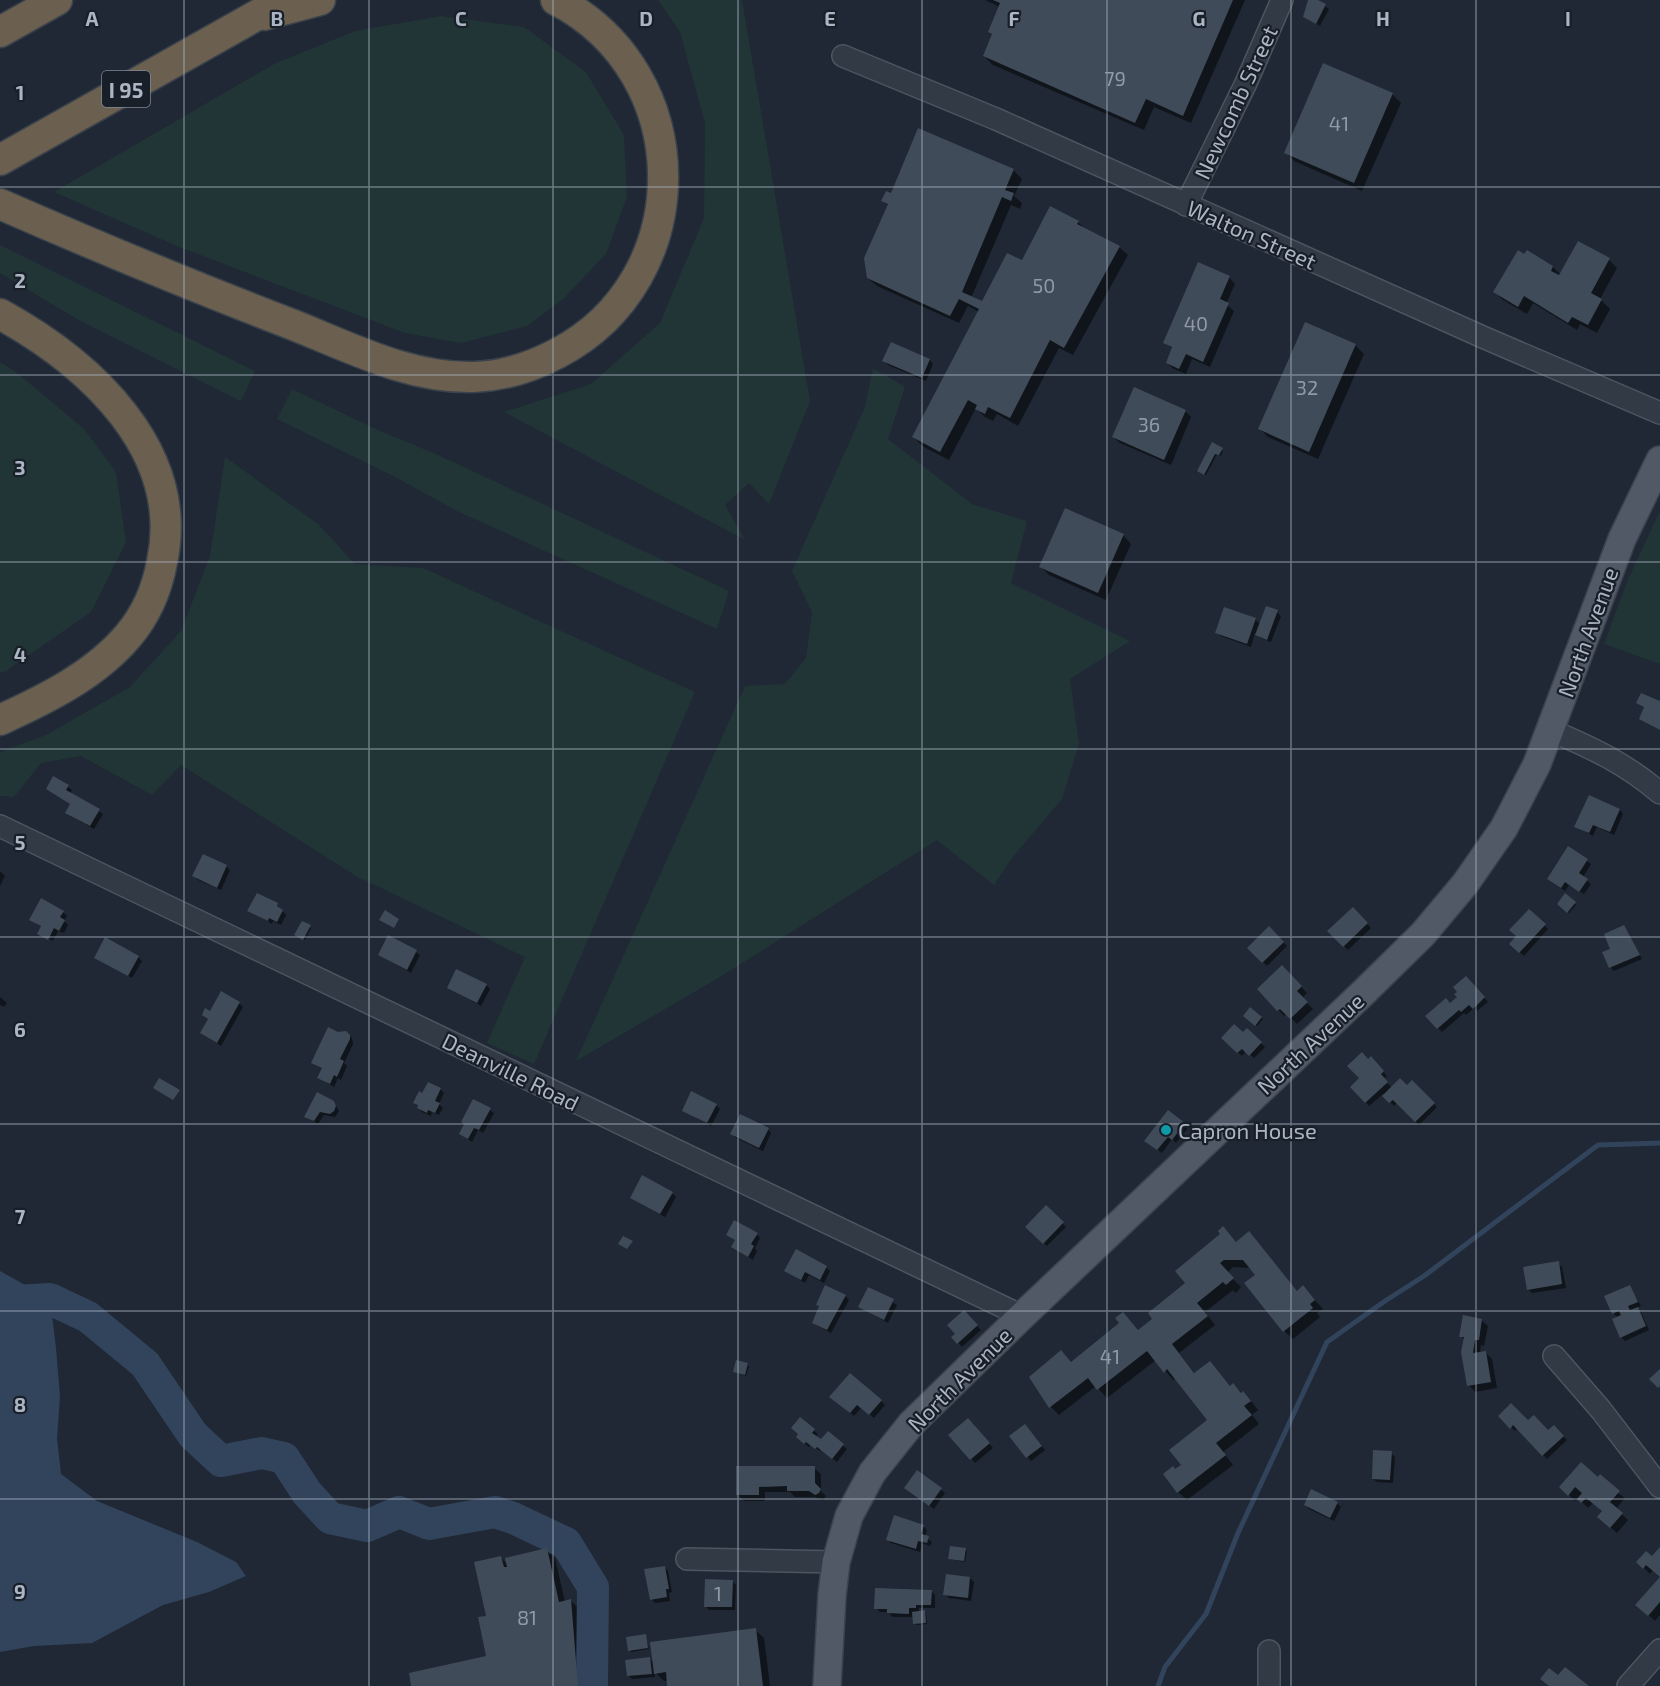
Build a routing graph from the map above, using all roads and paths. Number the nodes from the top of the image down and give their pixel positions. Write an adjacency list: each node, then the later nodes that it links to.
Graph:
1 (57, 0): 7 (highway)
2 (284, 0): 6 (highway, I 95)
3 (320, 0): 6 (highway)
4 (556, 0): 10 (highway)
5 (1282, 0): 11 (street, Newcomb Street)
6 (250, 19): 9 (highway, I 95)
7 (0, 32)
8 (843, 56): 11 (street, Walton Street)
9 (0, 160)
10 (3, 205)
11 (1186, 205): 13 (street, Walton Street)
12 (0, 314): 15 (highway)
13 (1660, 413)
14 (1660, 460): 16 (main road, North Avenue)
15 (0, 720)
16 (1550, 730): 17 (street); 19 (main road, North Avenue)
17 (1660, 793)
18 (0, 826): 19 (street, Deanville Road)
19 (1022, 1316): 23 (main road, North Avenue)
20 (1554, 1356): 21 (street)
21 (1660, 1486)
22 (687, 1559): 23 (street)
23 (836, 1562): 26 (main road, North Avenue)
24 (1660, 1650): 28 (street)
25 (1269, 1651): 27 (street)
26 (827, 1686)
27 (1269, 1686)
28 (1628, 1686)

